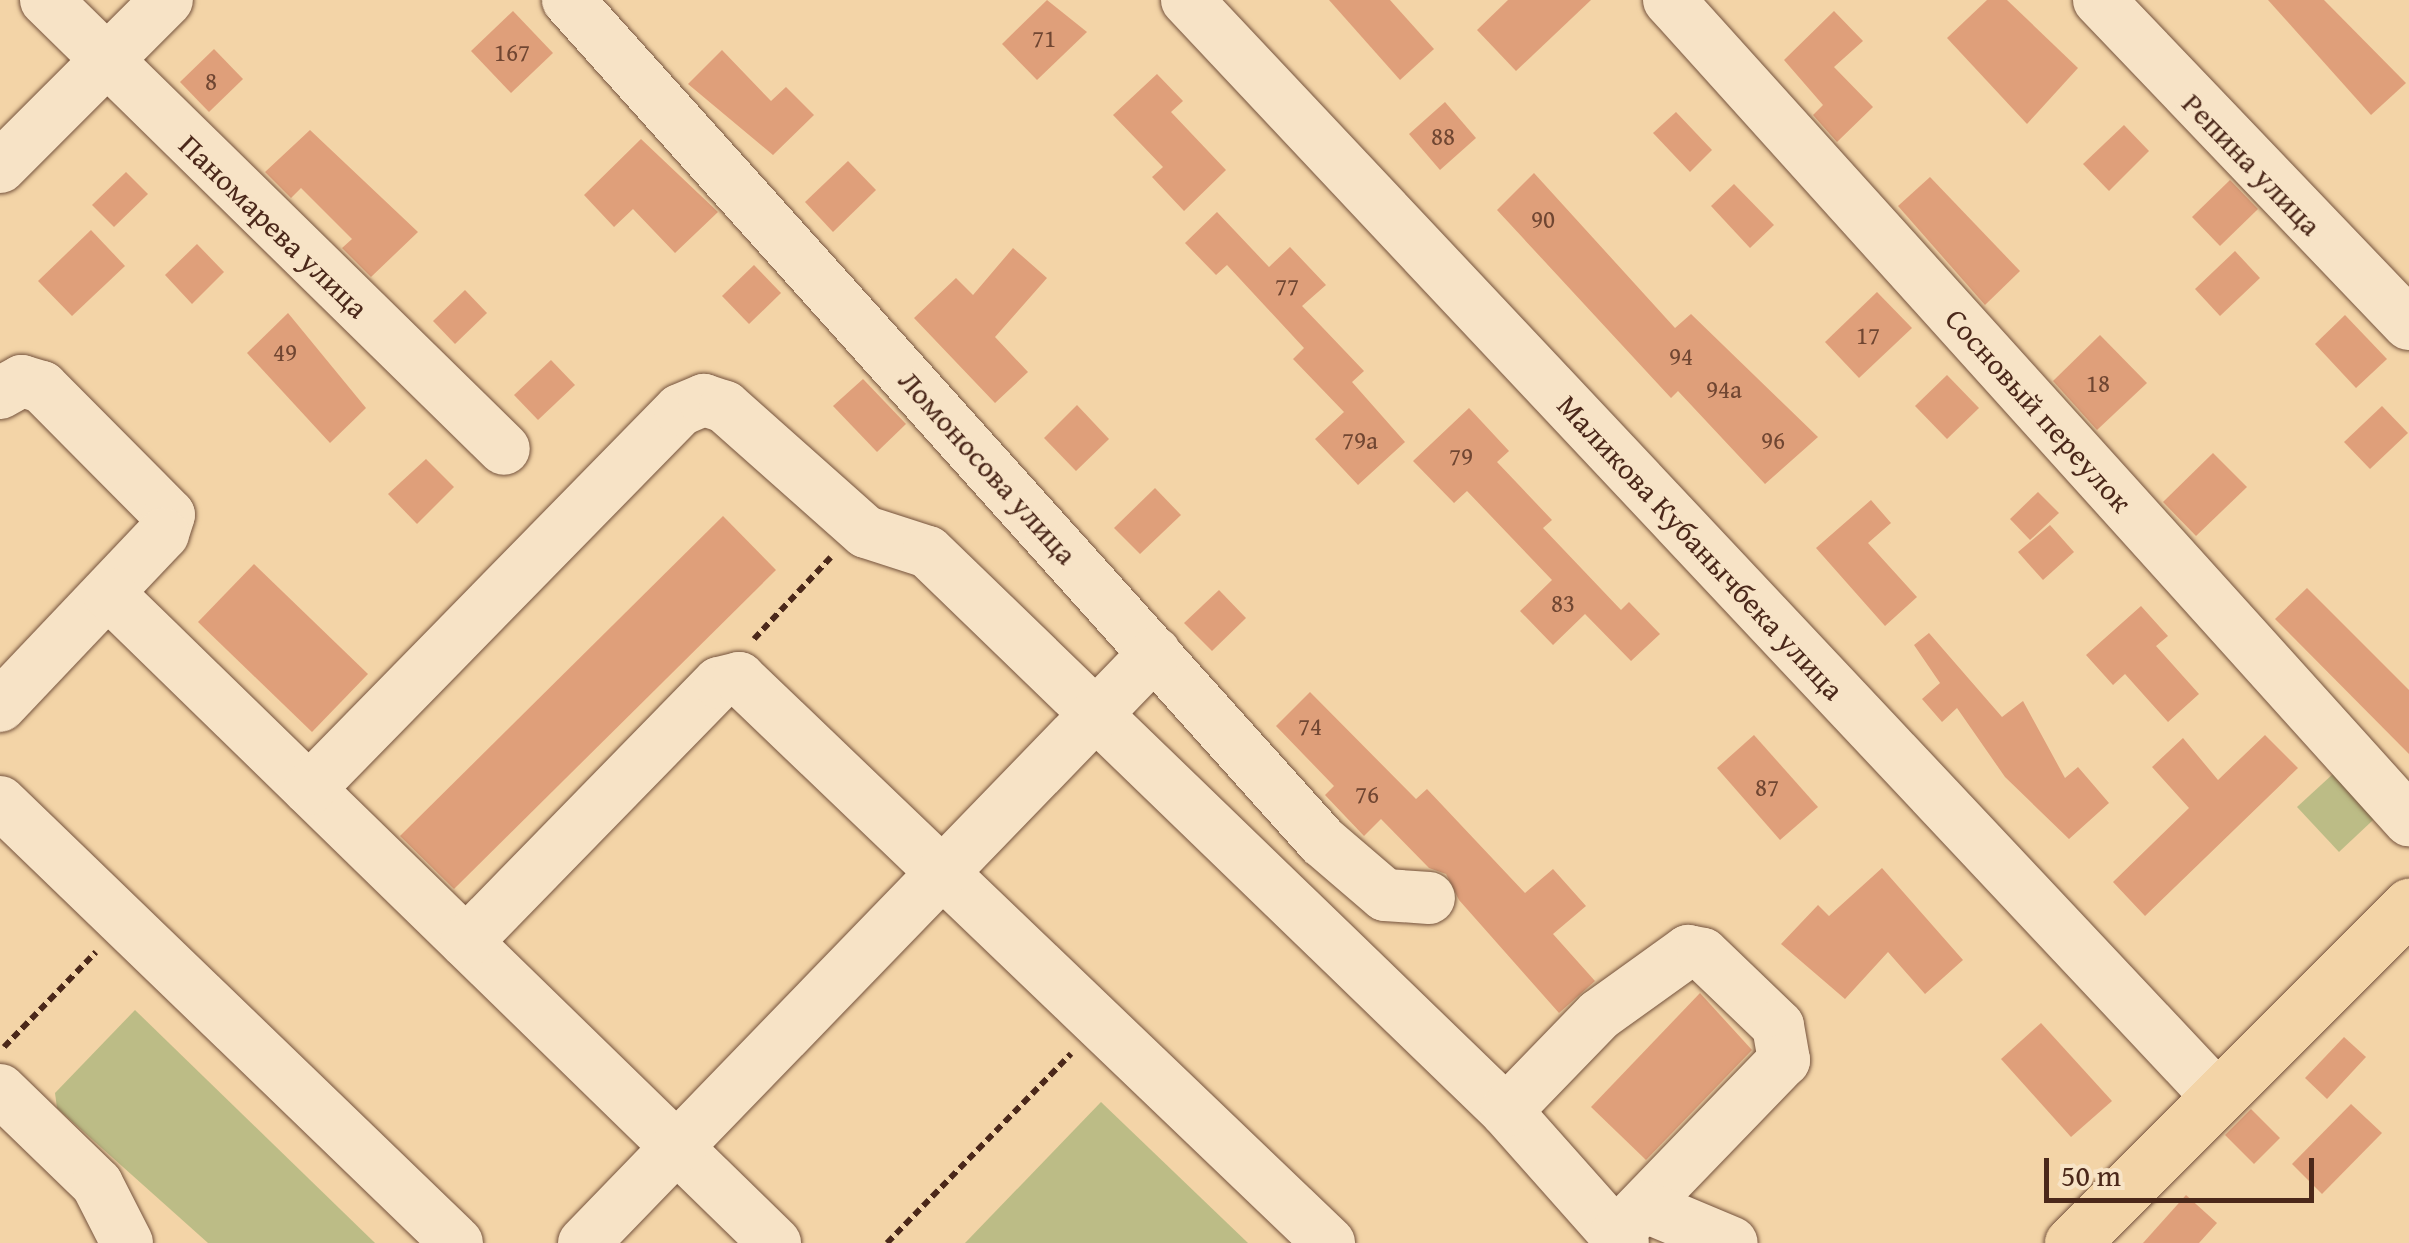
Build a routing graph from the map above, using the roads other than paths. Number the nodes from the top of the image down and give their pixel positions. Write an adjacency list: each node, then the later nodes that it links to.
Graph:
1 (46, 0): 7 (street, Паномарева улица)
2 (167, 0): 7 (street)
3 (568, 0): 13 (street, Ломоносова улица)
4 (1187, 0): 24 (street, Маликова Кубанычбека улица)
5 (1669, 0): 18 (street, Сосновый переулок)
6 (2098, 0): 9 (street, Репина улица)
7 (104, 61): 8 (street); 11 (street, Паномарева улица)
8 (0, 167)
9 (2409, 324)
10 (0, 393): 12 (street)
11 (504, 450)
12 (109, 594): 14 (street); 16 (street)
13 (1155, 653): 15 (street); 20 (street, Ломоносова улица)
14 (0, 706)
15 (1095, 714): 16 (street); 19 (street); 25 (street)
16 (309, 789): 22 (street)
17 (0, 802): 29 (street)
18 (2409, 820)
19 (944, 870): 22 (street); 26 (street); 32 (street)
20 (1430, 898)
21 (2409, 906): 24 (main road)
22 (466, 942): 26 (street)
23 (0, 1090): 28 (street)
24 (2214, 1094): 34 (main road)
25 (1506, 1112): 27 (street); 27 (street)
26 (676, 1147): 30 (street); 31 (street)
27 (1614, 1230): 33 (street)
28 (127, 1243)
29 (457, 1243)
30 (584, 1243)
31 (776, 1243)
32 (1329, 1243)
33 (1732, 1243)
34 (2072, 1243)

